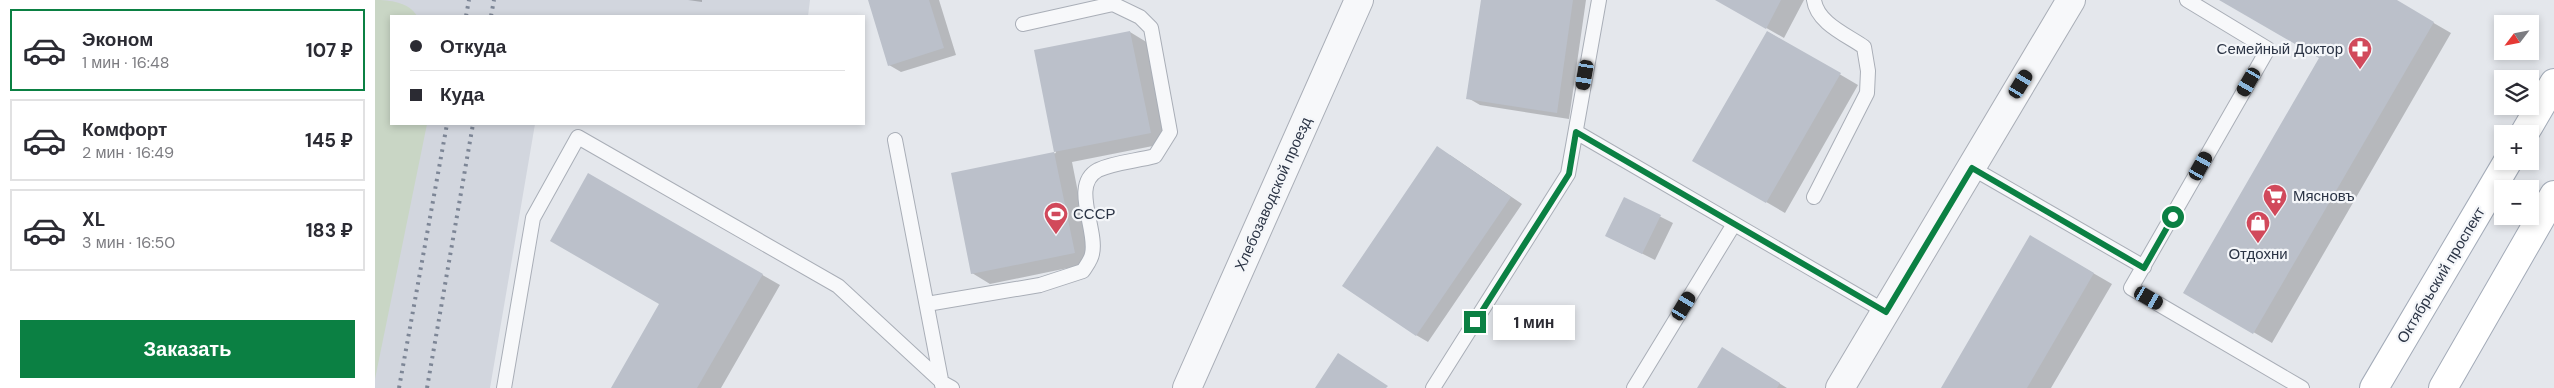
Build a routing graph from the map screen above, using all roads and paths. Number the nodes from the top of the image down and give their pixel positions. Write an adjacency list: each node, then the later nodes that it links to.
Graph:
1 (1359, 0): 21 (street, Хлебозаводской проезд)
2 (1599, 0): 9 (lane)
3 (1814, 0): 14 (lane)
4 (2071, 0): 11 (street)
5 (2187, 0): 16 (lane)
6 (1023, 24): 17 (lane)
7 (2554, 84): 8 (main road)
8 (2529, 125)
9 (1576, 132): 15 (lane); 22 (lane)
10 (895, 140): 17 (lane)
11 (1972, 168): 16 (lane); 18 (street)
12 (2503, 170): 26 (main road, Октябрьский проспект)
13 (2554, 195): 27 (main road)
14 (1814, 197)
15 (1734, 224): 18 (lane); 23 (lane)
16 (2144, 268): 25 (lane)
17 (927, 304): 19 (lane)
18 (1886, 312): 24 (street)
19 (945, 386): 20 (lane)
20 (504, 388)
21 (1187, 388)
22 (1433, 388)
23 (1634, 388)
24 (1840, 388)
25 (2302, 388)
26 (2375, 388)
27 (2443, 388)

